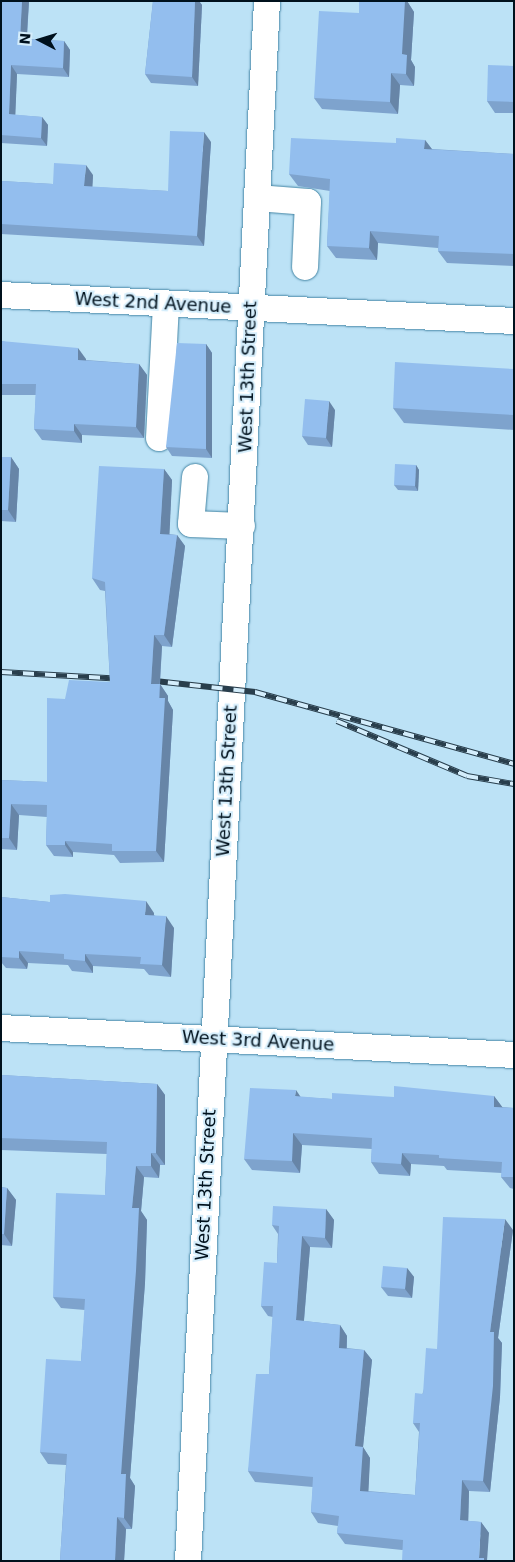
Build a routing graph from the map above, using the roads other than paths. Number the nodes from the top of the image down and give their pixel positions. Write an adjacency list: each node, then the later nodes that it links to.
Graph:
1 (267, 1): 2 (street, West 13th Street)
2 (257, 198): 3 (street); 6 (street, West 13th Street)
3 (306, 267)
4 (1, 295): 5 (street, West 2nd Avenue)
5 (166, 304): 6 (street, West 2nd Avenue); 8 (street)
6 (251, 308): 7 (street, West 2nd Avenue); 10 (street, West 13th Street)
7 (514, 321)
8 (159, 438)
9 (195, 477): 10 (street)
10 (242, 526): 12 (street, West 13th Street)
11 (1, 1028): 12 (street, West 3rd Avenue)
12 (214, 1039): 13 (street, West 3rd Avenue); 14 (street, West 13th Street)
13 (514, 1056)
14 (188, 1561)

